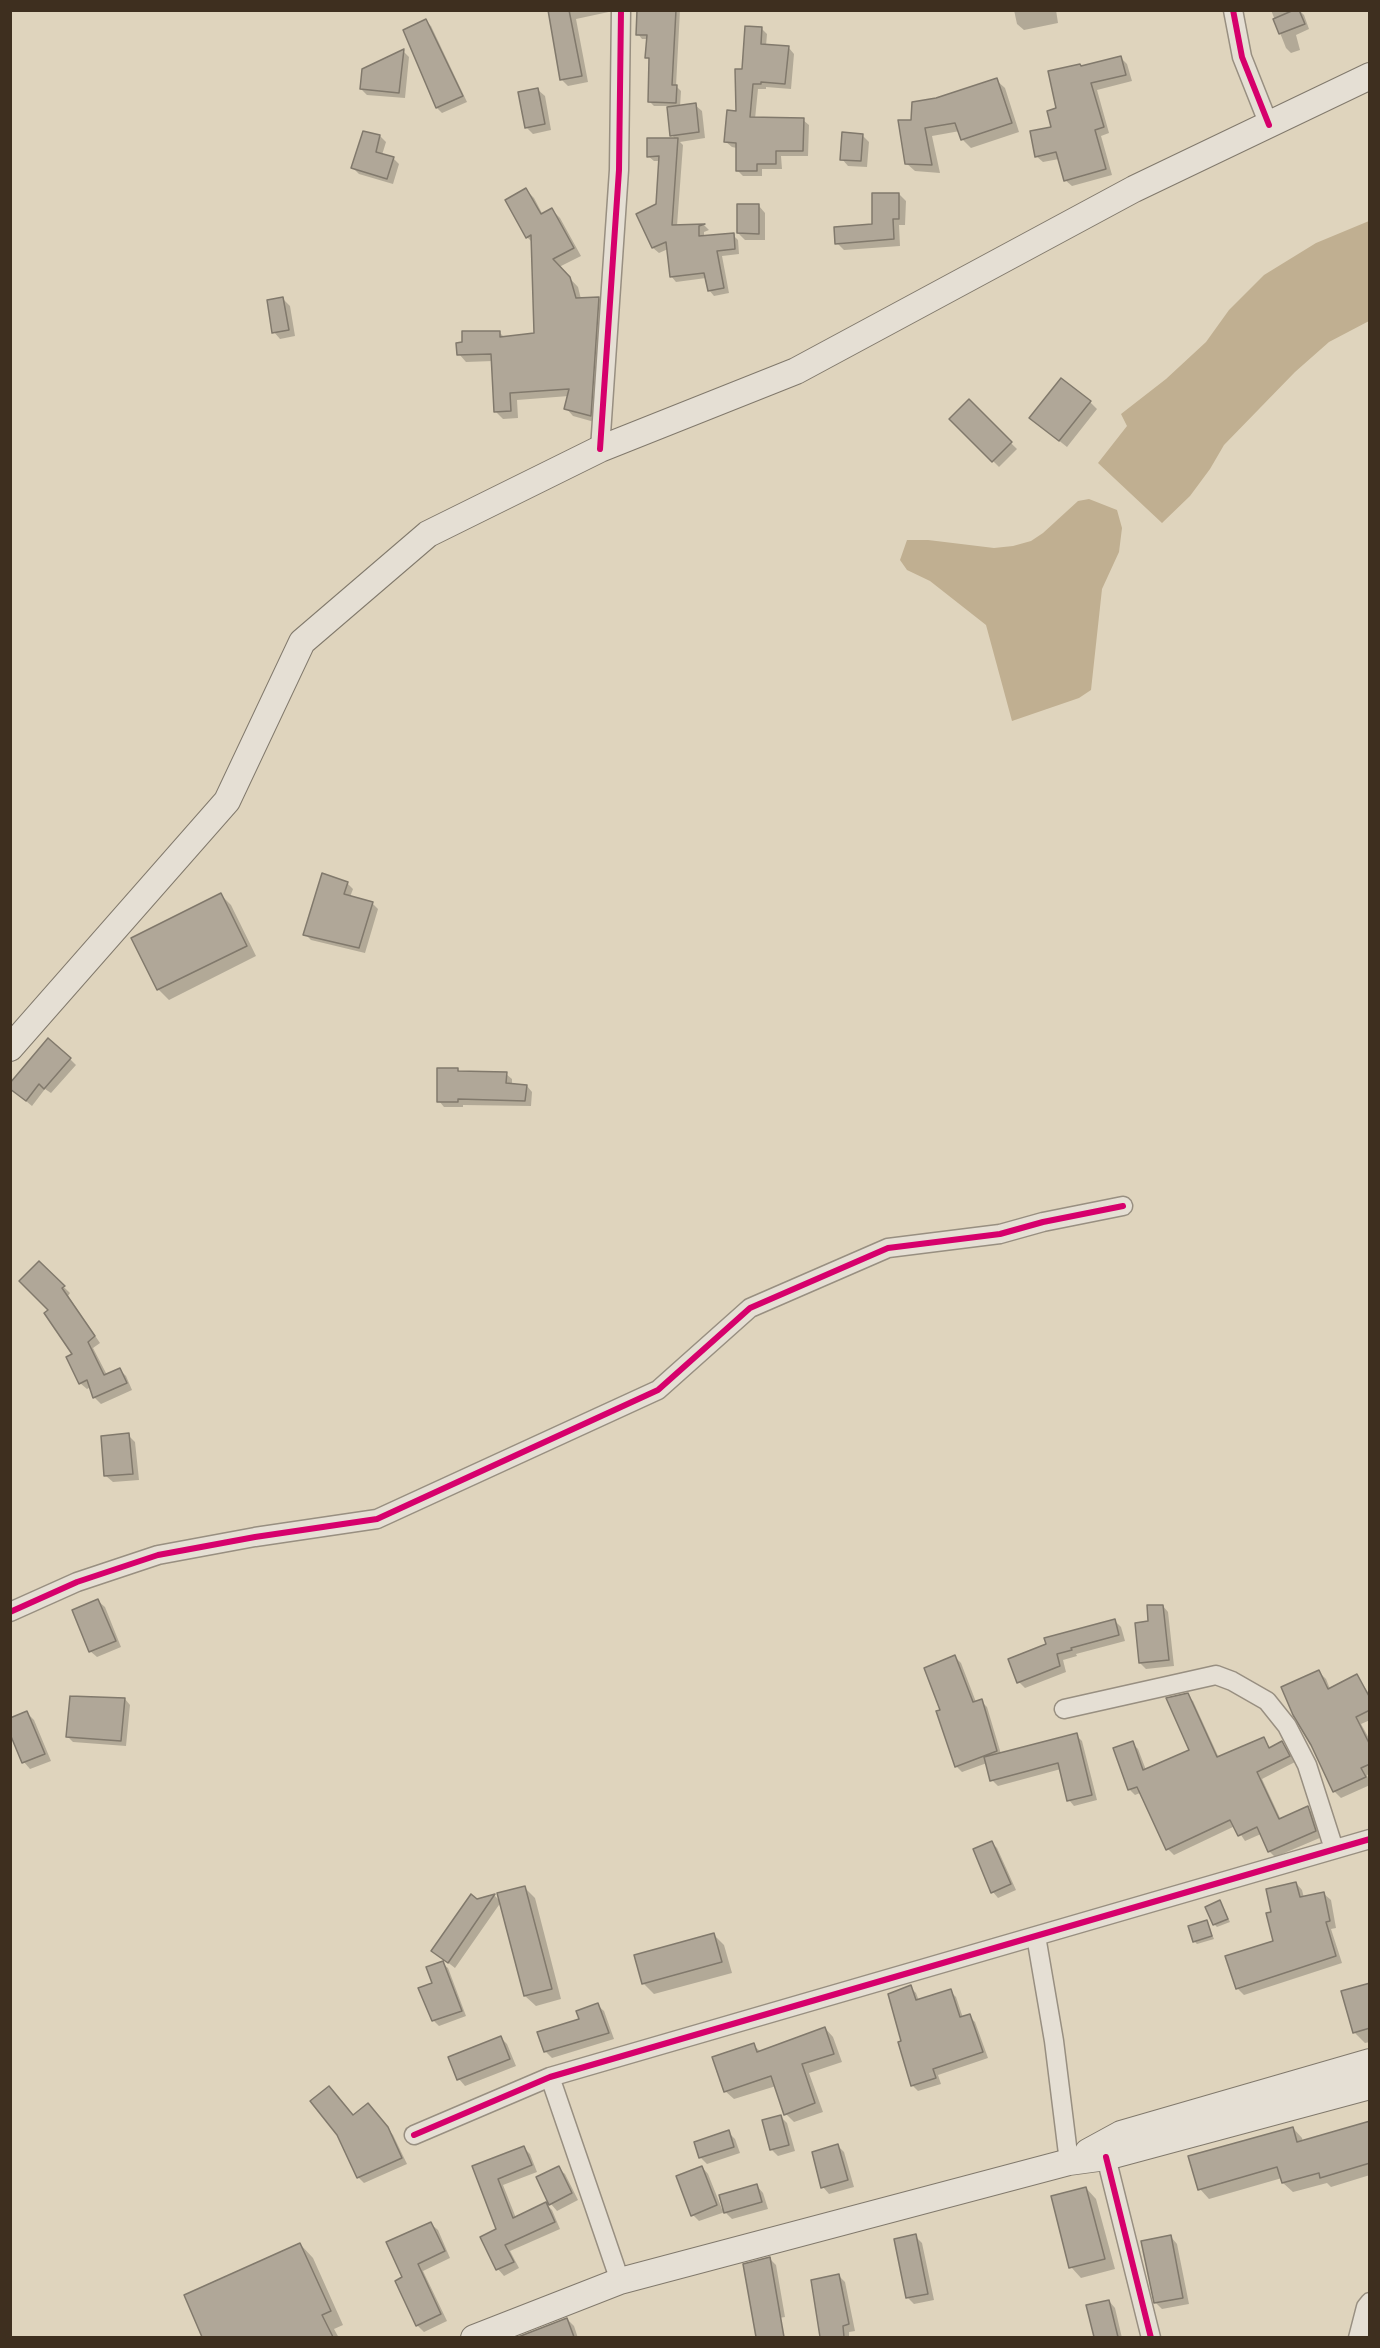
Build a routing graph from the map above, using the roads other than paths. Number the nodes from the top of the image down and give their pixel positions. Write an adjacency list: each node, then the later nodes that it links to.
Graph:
1 (621, 10): 5 (street)
2 (1233, 10): 4 (street)
3 (1370, 76): 4 (main road)
4 (1269, 124): 5 (main road)
5 (600, 449): 6 (main road)
6 (10, 1048)
7 (1123, 1206): 8 (street)
8 (10, 1612)
9 (1064, 1709): 11 (street)
10 (1370, 1839): 11 (street)
11 (1334, 1849): 12 (street)
12 (1036, 1936): 14 (street); 18 (street)
13 (1370, 2062): 18 (main road)
14 (550, 2077): 16 (street); 19 (street)
15 (1370, 2086): 17 (main road)
16 (414, 2135)
17 (1106, 2157): 18 (main road); 22 (street)
18 (1069, 2162): 19 (main road)
19 (620, 2281): 21 (main road)
20 (1370, 2302): 23 (street)
21 (474, 2337)
22 (1150, 2337)
23 (1358, 2337)

